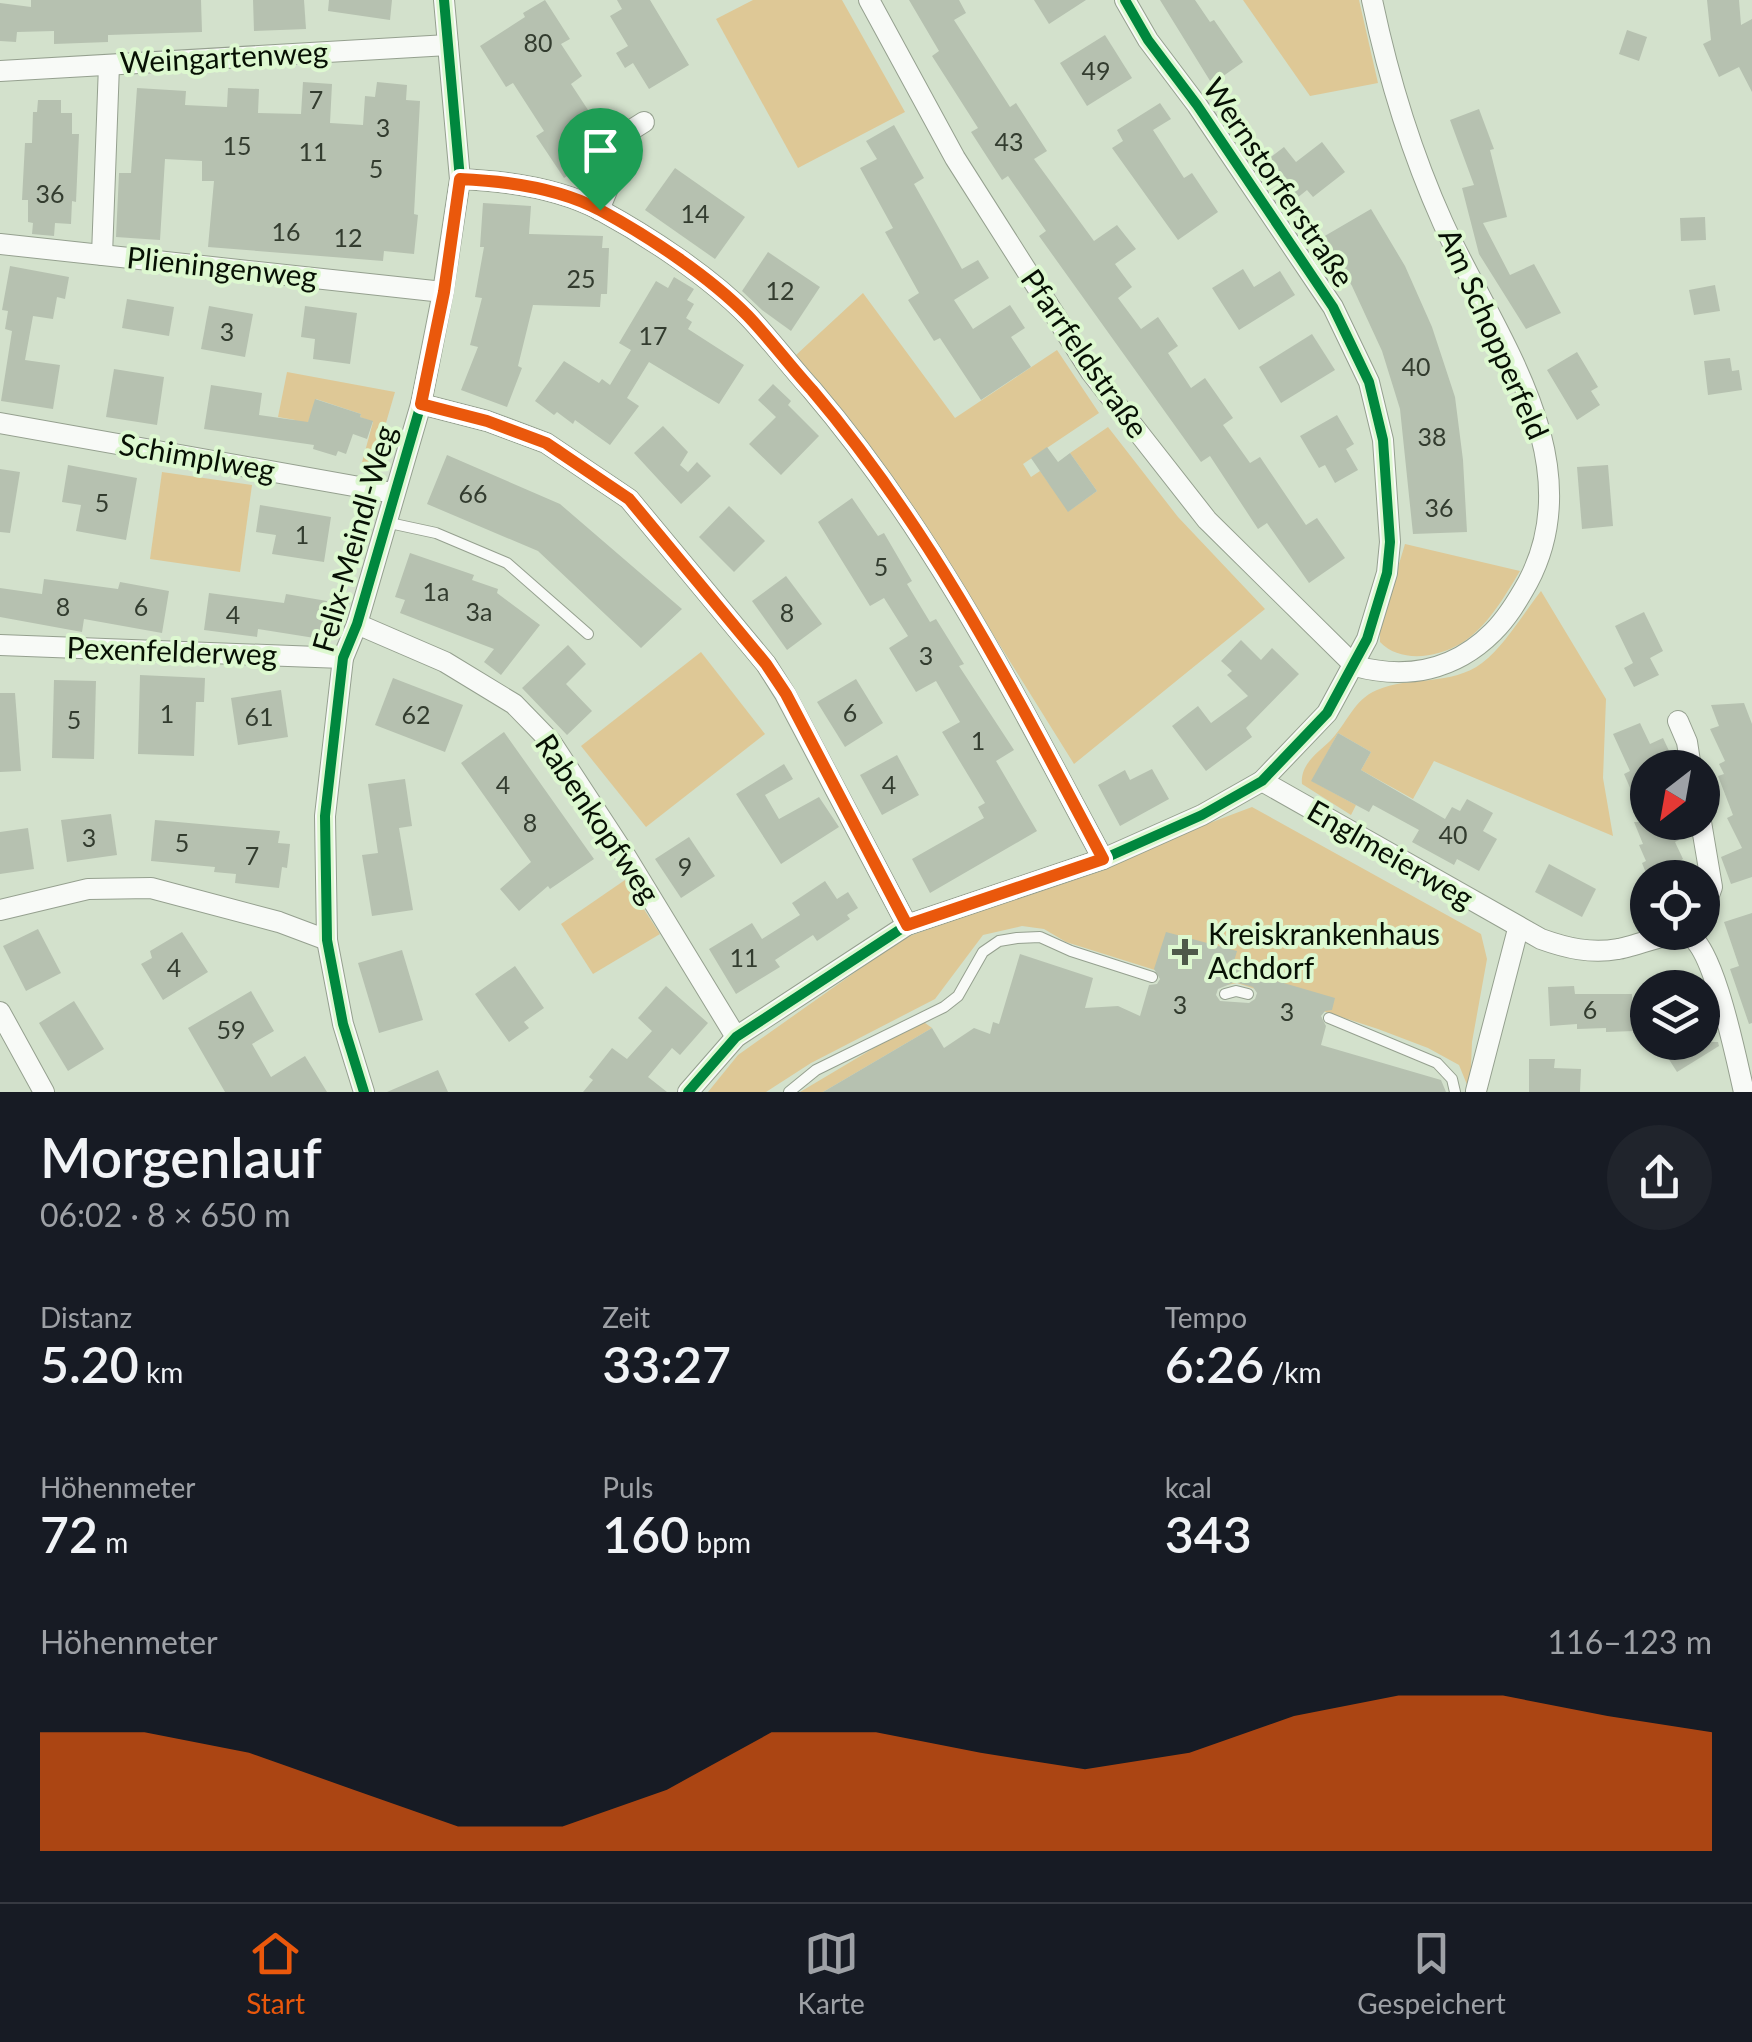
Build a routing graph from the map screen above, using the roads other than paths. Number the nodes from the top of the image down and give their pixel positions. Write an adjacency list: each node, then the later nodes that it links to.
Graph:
1 (444, 0): 5 (street, Felix-Meindl-Weg)
2 (869, 0): 22 (street, Pfarrfeldstraße)
3 (1124, 0): 22 (street, Wernstorferstraße)
4 (1372, 0): 22 (street, Am Schopperfeld)
5 (448, 46): 6 (street, Weingartenweg); 9 (street, Felix-Meindl-Weg)
6 (109, 65): 7 (street, Weingartenweg); 12 (street)
7 (0, 71)
8 (644, 122): 10 (street)
9 (460, 179): 10 (street); 13 (street, Felix-Meindl-Weg)
10 (600, 210): 26 (street)
11 (0, 244): 12 (street, Plieningenweg)
12 (102, 255): 13 (street, Plieningenweg)
13 (444, 292): 14 (street, Felix-Meindl-Weg)
14 (421, 404): 16 (street, Felix-Meindl-Weg); 28 (street)
15 (0, 423): 16 (street, Schimplweg)
16 (393, 493): 17 (street, Felix-Meindl-Weg)
17 (385, 522): 18 (street, Felix-Meindl-Weg); 19 (lane)
18 (357, 624): 21 (street, Felix-Meindl-Weg); 38 (street, Rabenkopfweg)
19 (588, 634)
20 (0, 645): 21 (street, Pexenfelderweg)
21 (343, 658): 30 (street, Felix-Meindl-Weg)
22 (1354, 666): 25 (street, Wernstorferstraße)
23 (1678, 721): 24 (street)
24 (1688, 750)
25 (1262, 782): 26 (street, Wernstorferstraße); 29 (street, Englmeierweg)
26 (1103, 859): 28 (street, Wernstorferstraße)
27 (0, 910): 30 (street)
28 (907, 925): 38 (street, Wernstorferstraße)
29 (1518, 929): 31 (street, Englmeierweg); 40 (street)
30 (327, 940): 42 (street, Felix-Meindl-Weg)
31 (1630, 946)
32 (1702, 950): 46 (street, Englmeierweg)
33 (1152, 977): 44 (lane)
34 (1225, 994): 35 (lane)
35 (1248, 994)
36 (0, 1012): 39 (street)
37 (1329, 1018): 45 (lane)
38 (736, 1038): 43 (street, Wernstorferstraße)
39 (7, 1043): 41 (street)
40 (1476, 1091)
41 (44, 1092)
42 (364, 1092)
43 (688, 1092)
44 (788, 1092)
45 (1455, 1092)
46 (1744, 1092)

